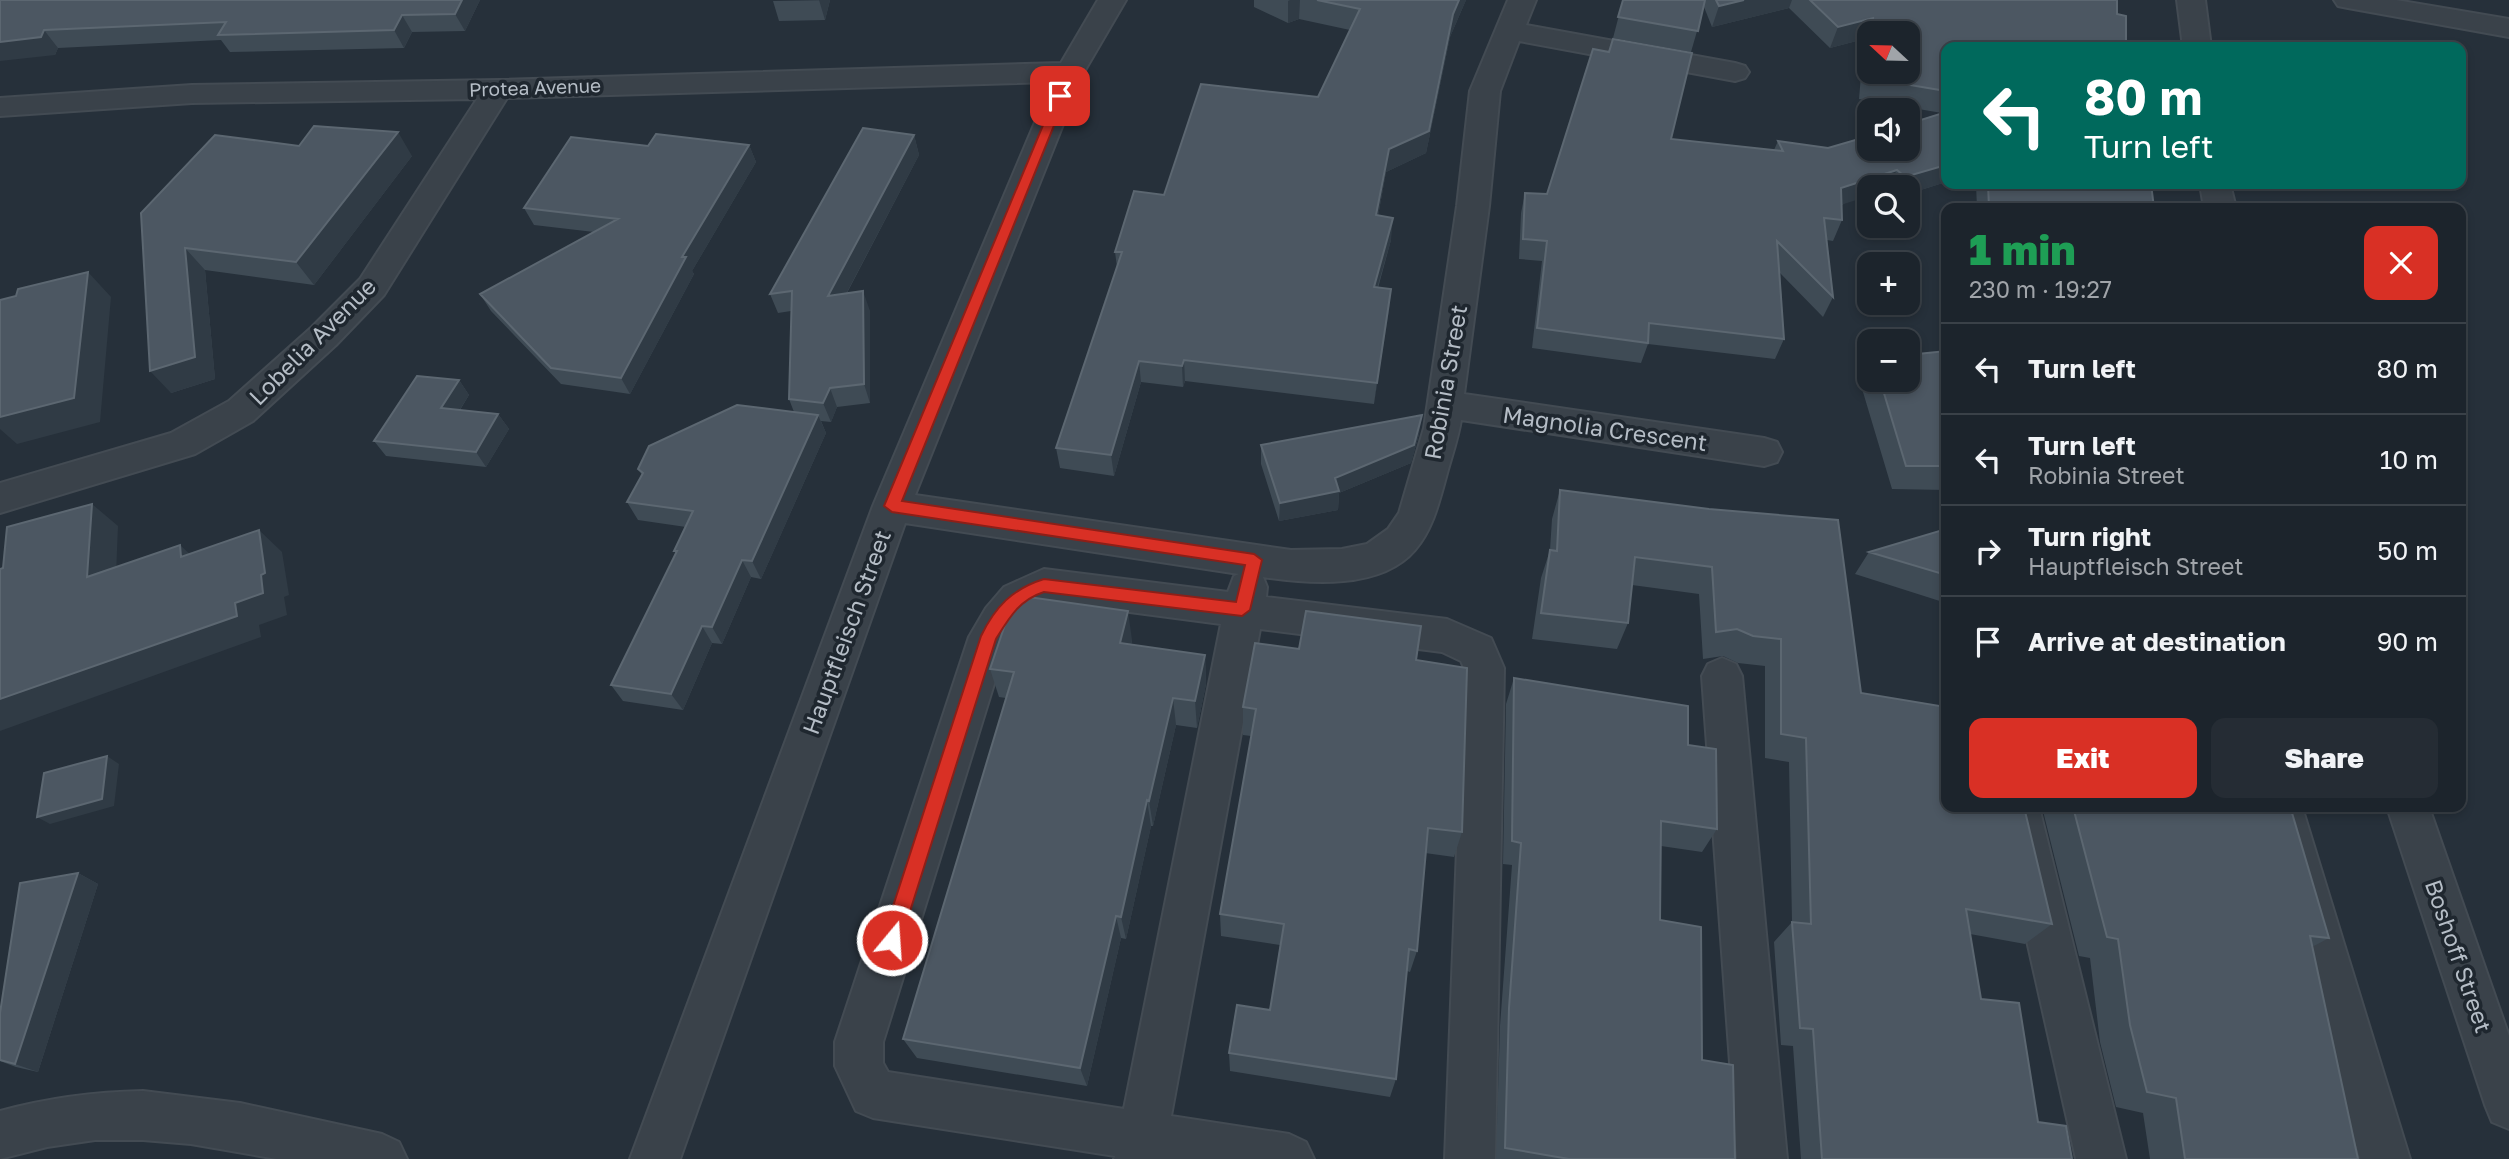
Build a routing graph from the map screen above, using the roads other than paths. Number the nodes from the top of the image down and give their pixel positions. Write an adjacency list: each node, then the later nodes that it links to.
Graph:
1 (1112, 0): 7 (street, Hauptfleisch Street)
2 (2191, 0): 6 (street)
3 (2348, 0): 5 (street)
4 (1516, 15): 8 (street); 11 (street, Robinia Street)
5 (2509, 28)
6 (2196, 42)
7 (1070, 72): 9 (street, Protea Avenue); 14 (street, Hauptfleisch Street)
8 (1735, 72)
9 (498, 89): 10 (street, Protea Avenue); 13 (street, Lobelia Avenue)
10 (0, 107)
11 (1445, 404): 12 (street, Magnolia Crescent); 15 (street, Robinia Street)
12 (1765, 452)
13 (0, 498)
14 (892, 506): 15 (street, Robinia Street); 25 (street, Hauptfleisch Street)
15 (1254, 560): 16 (street)
16 (1242, 610): 23 (street); 23 (street); 27 (street)
17 (1721, 677): 28 (street)
18 (2019, 812): 29 (street)
19 (2282, 812): 30 (street)
20 (2410, 812): 21 (street, Boshoff Street)
21 (2509, 1104)
22 (0, 1135): 24 (street)
23 (1141, 1148): 26 (street)
24 (382, 1159)
25 (655, 1159)
26 (1289, 1159)
27 (1470, 1159)
28 (1762, 1159)
29 (2101, 1159)
30 (2385, 1159)

